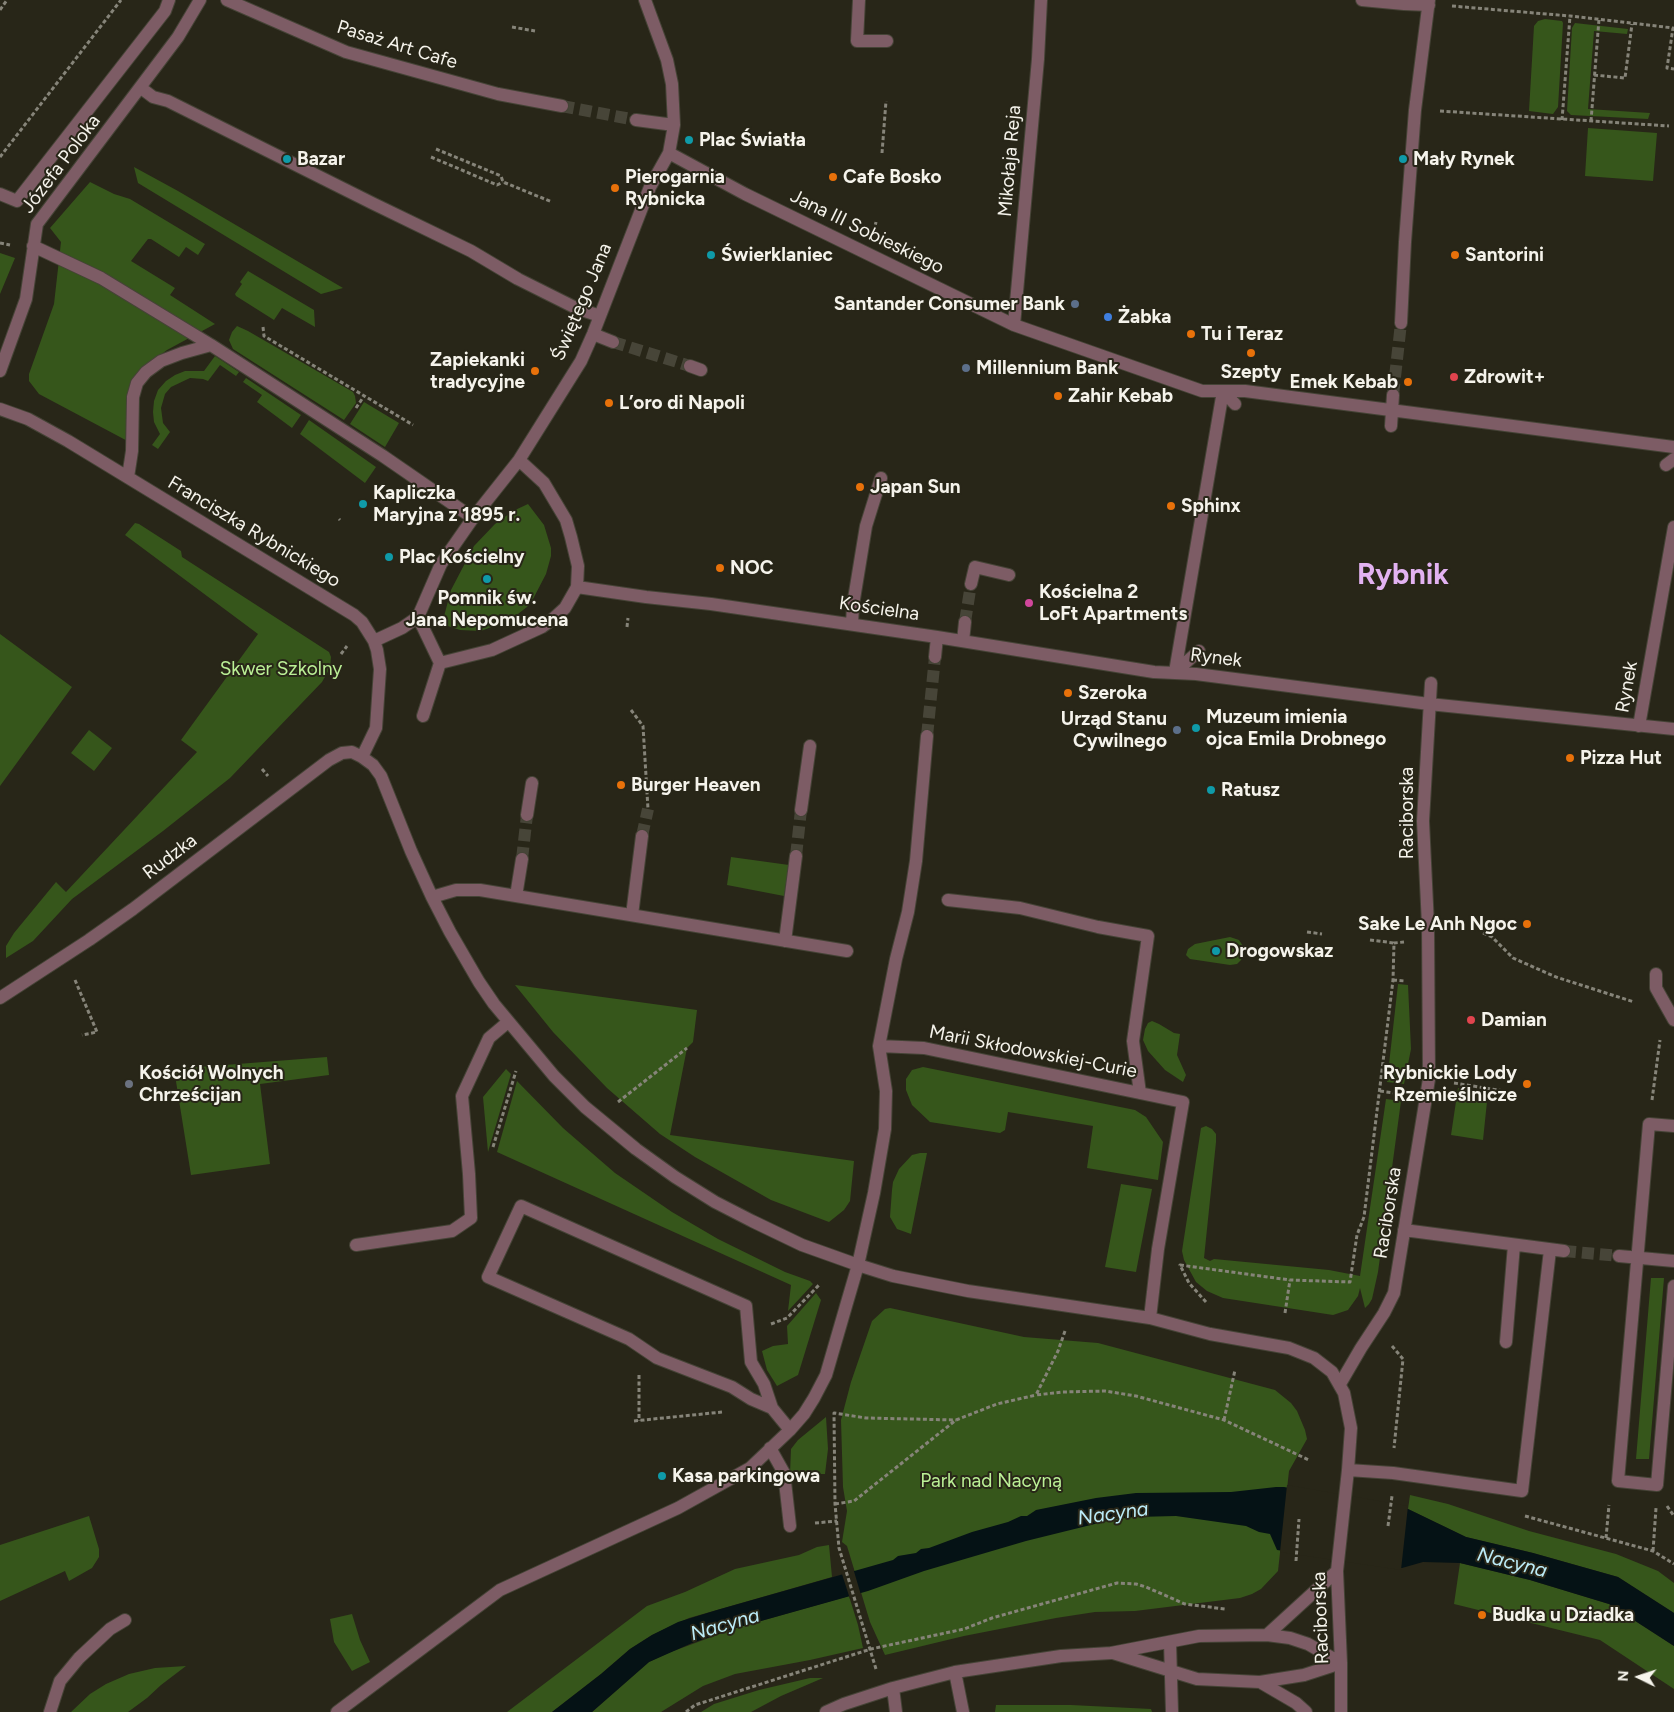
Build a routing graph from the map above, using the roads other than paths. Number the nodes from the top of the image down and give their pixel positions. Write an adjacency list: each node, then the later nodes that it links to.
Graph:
1 (169, 0): 15 (street)
2 (200, 0): 10 (street, Józefa Poloka)
3 (227, 0): 11 (street, Pasaż Art Cafe)
4 (645, 0): 13 (street)
5 (859, 0): 9 (street)
6 (1041, 0): 19 (street, Mikołaja Reja)
7 (1362, 0): 8 (street)
8 (1429, 2): 18 (street)
9 (887, 41)
10 (141, 88): 16 (street, Józefa Poloka); 17 (street)
11 (562, 106)
12 (636, 120): 13 (street)
13 (674, 125): 14 (street)
14 (669, 154): 17 (street, Świętego Jana); 19 (street, Jana III Sobieskiego)
15 (0, 194)
16 (34, 246): 22 (street); 23 (street, Józefa Poloka)
17 (600, 316): 20 (street, Świętego Jana)
18 (1401, 323)
19 (1014, 325): 24 (street, Jana III Sobieskiego)
20 (593, 334): 21 (street); 31 (street, Świętego Jana)
21 (613, 342)
22 (211, 345): 32 (street); 34 (street)
23 (0, 371)
24 (1223, 390): 26 (street); 28 (street); 48 (street, Rynek)
25 (1393, 395): 28 (street)
26 (1235, 404)
27 (0, 409): 32 (street, Franciszka Rybnickiego)
28 (1392, 410): 29 (street); 30 (street)
29 (1391, 426)
30 (1674, 447)
31 (518, 460): 34 (street); 38 (street)
32 (128, 477): 43 (street, Franciszka Rybnickiego)
33 (881, 478): 41 (street)
34 (473, 518): 39 (street)
35 (1674, 527): 53 (street, Rynek)
36 (1009, 575): 37 (street)
37 (971, 584)
38 (577, 587): 41 (street, Kościelna); 47 (street)
39 (418, 617): 43 (street); 47 (street)
40 (965, 622): 44 (street)
41 (852, 624): 42 (street, Kościelna)
42 (937, 636): 44 (street, Kościelna); 46 (street)
43 (374, 641): 57 (street, Franciszka Rybnickiego)
44 (963, 641): 48 (street, Kościelna)
45 (1199, 651): 48 (street)
46 (935, 657)
47 (440, 663): 52 (street)
48 (1175, 672): 50 (street, Rynek)
49 (1431, 683): 50 (street, Raciborska)
50 (1429, 704): 53 (street, Rynek); 77 (street, Raciborska)
51 (1630, 711): 53 (street)
52 (423, 716)
53 (1639, 726): 54 (street)
54 (1674, 729)
55 (928, 736): 74 (street)
56 (810, 746): 59 (street)
57 (362, 757): 65 (street); 71 (street, Rudzka)
58 (532, 783): 60 (street)
59 (801, 810)
60 (527, 815)
61 (642, 836): 67 (street)
62 (796, 856): 68 (street)
63 (522, 859): 64 (street)
64 (516, 896): 65 (street); 67 (street)
65 (432, 897): 73 (street)
66 (948, 900): 75 (street)
67 (632, 915): 68 (street)
68 (785, 941): 69 (street)
69 (847, 951)
70 (1656, 974): 72 (street)
71 (0, 998)
72 (1674, 1020)
73 (508, 1022): 78 (street); 85 (street)
74 (879, 1046): 75 (street, Marii Skłodowskiej-Curie); 85 (street)
75 (1140, 1093): 87 (street, Marii Skłodowskiej-Curie)
76 (1674, 1126): 83 (street)
77 (1404, 1230): 79 (street); 89 (street, Raciborska)
78 (356, 1245)
79 (1514, 1245): 80 (street); 88 (street)
80 (1550, 1250): 81 (street); 93 (street)
81 (1564, 1251)
82 (1619, 1256): 83 (street)
83 (1638, 1257): 84 (street); 86 (street)
84 (1674, 1260)
85 (858, 1265): 87 (street); 91 (street)
86 (1674, 1286)
87 (1150, 1318): 89 (street)
88 (1506, 1342)
89 (1340, 1384): 93 (street, Raciborska)
90 (772, 1408): 90 (street); 91 (street)
91 (790, 1430): 92 (street)
92 (770, 1448): 94 (street); 106 (street)
93 (1348, 1470): 95 (street, Raciborska)
94 (790, 1526)
95 (1337, 1571): 97 (street); 100 (street, Raciborska)
96 (125, 1620): 105 (street)
97 (1267, 1635): 98 (street); 100 (street)
98 (1170, 1642): 99 (street); 101 (street)
99 (1111, 1653): 101 (street); 102 (street)
100 (1342, 1663): 103 (street); 112 (street, Raciborska)
101 (1172, 1671): 103 (street); 110 (street)
102 (955, 1672): 104 (street); 109 (street)
103 (1260, 1682): 111 (street)
104 (893, 1688): 107 (street); 108 (street)
105 (50, 1712)
106 (337, 1712)
107 (826, 1712)
108 (896, 1712)
109 (963, 1712)
110 (1172, 1712)
111 (1306, 1712)
112 (1341, 1712)

